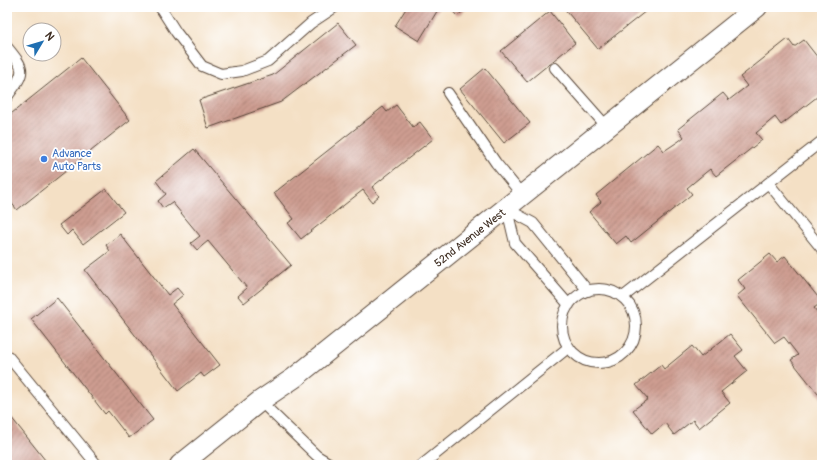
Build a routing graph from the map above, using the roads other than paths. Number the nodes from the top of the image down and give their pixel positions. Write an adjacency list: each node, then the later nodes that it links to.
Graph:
1 (160, 7): 2 (lane)
2 (335, 7)
3 (757, 7): 8 (street, 52nd Avenue West)
4 (7, 46): 7 (lane)
5 (555, 68): 8 (lane)
6 (448, 93): 11 (lane)
7 (7, 97)
8 (608, 128): 11 (street, 52nd Avenue West)
9 (822, 141): 10 (lane)
10 (769, 184): 13 (lane); 15 (lane)
11 (523, 196): 12 (street, 52nd Avenue West)
12 (507, 209): 14 (lane); 16 (lane); 19 (street, 52nd Avenue West)
13 (822, 249)
14 (588, 291): 15 (lane); 16 (lane)
15 (622, 297): 17 (lane)
16 (569, 305): 17 (lane)
17 (569, 347): 23 (lane)
18 (7, 354): 20 (lane)
19 (260, 401): 21 (street, 52nd Avenue West); 22 (lane)
20 (97, 465)
21 (180, 465)
22 (332, 465)
23 (422, 465)

